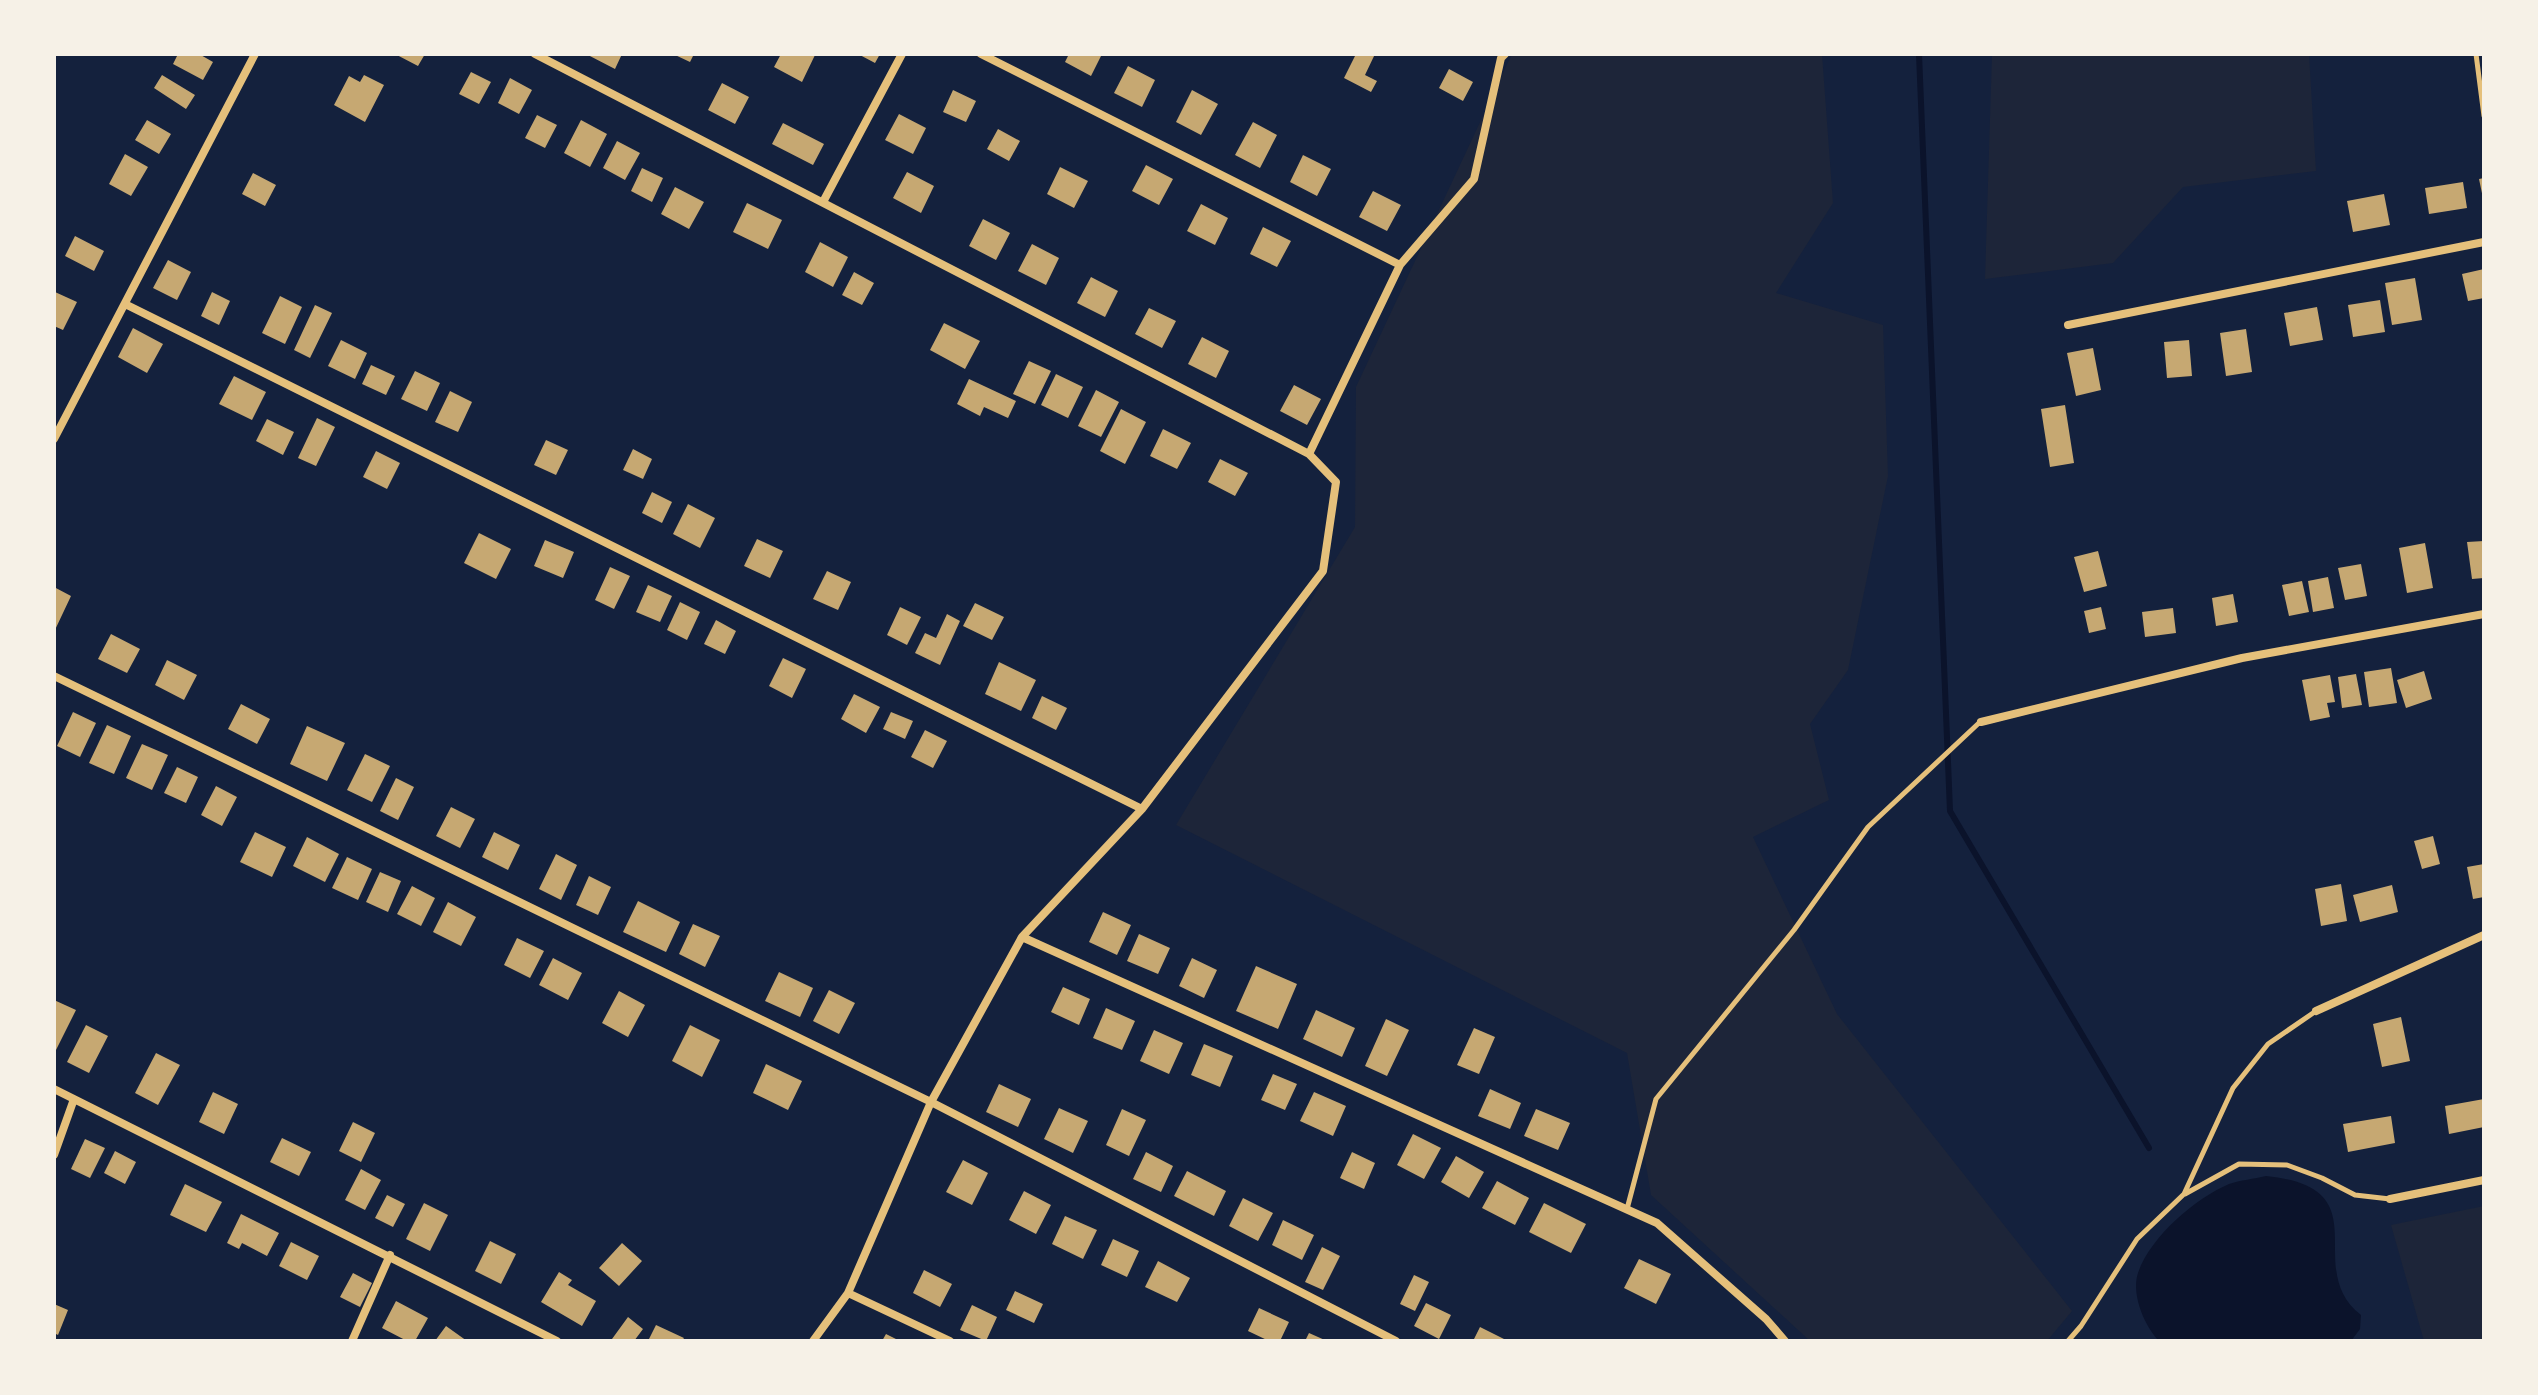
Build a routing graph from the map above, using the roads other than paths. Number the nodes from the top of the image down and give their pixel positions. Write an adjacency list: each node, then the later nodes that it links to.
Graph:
1 (255, 54): 11 (street)
2 (535, 54): 8 (street)
3 (902, 54): 8 (street)
4 (981, 54): 10 (street)
5 (2476, 54): 7 (lane)
6 (1500, 55): 10 (street)
7 (2484, 116)
8 (823, 202): 14 (street)
9 (2484, 242): 12 (street)
10 (1400, 265): 14 (street)
11 (125, 304): 13 (street); 18 (street)
12 (2068, 325)
13 (54, 439)
14 (1309, 454): 18 (street)
15 (2484, 614): 17 (street)
16 (54, 676): 24 (street)
17 (1981, 722): 29 (lane)
18 (1142, 809): 20 (street)
19 (2484, 935): 21 (street)
20 (1022, 937): 24 (street); 29 (street)
21 (2316, 1011): 27 (lane)
22 (54, 1089): 23 (street)
23 (74, 1099): 25 (street); 30 (street)
24 (931, 1102): 31 (street); 36 (street)
25 (54, 1155)
26 (2484, 1180): 28 (street)
27 (2184, 1194): 28 (lane); 38 (lane)
28 (2390, 1199)
29 (1627, 1209): 37 (street)
30 (390, 1255): 32 (street); 33 (street)
31 (848, 1293): 34 (street); 35 (street)
32 (352, 1341)
33 (557, 1341)
34 (813, 1341)
35 (950, 1341)
36 (1396, 1341)
37 (1785, 1341)
38 (2068, 1341)

